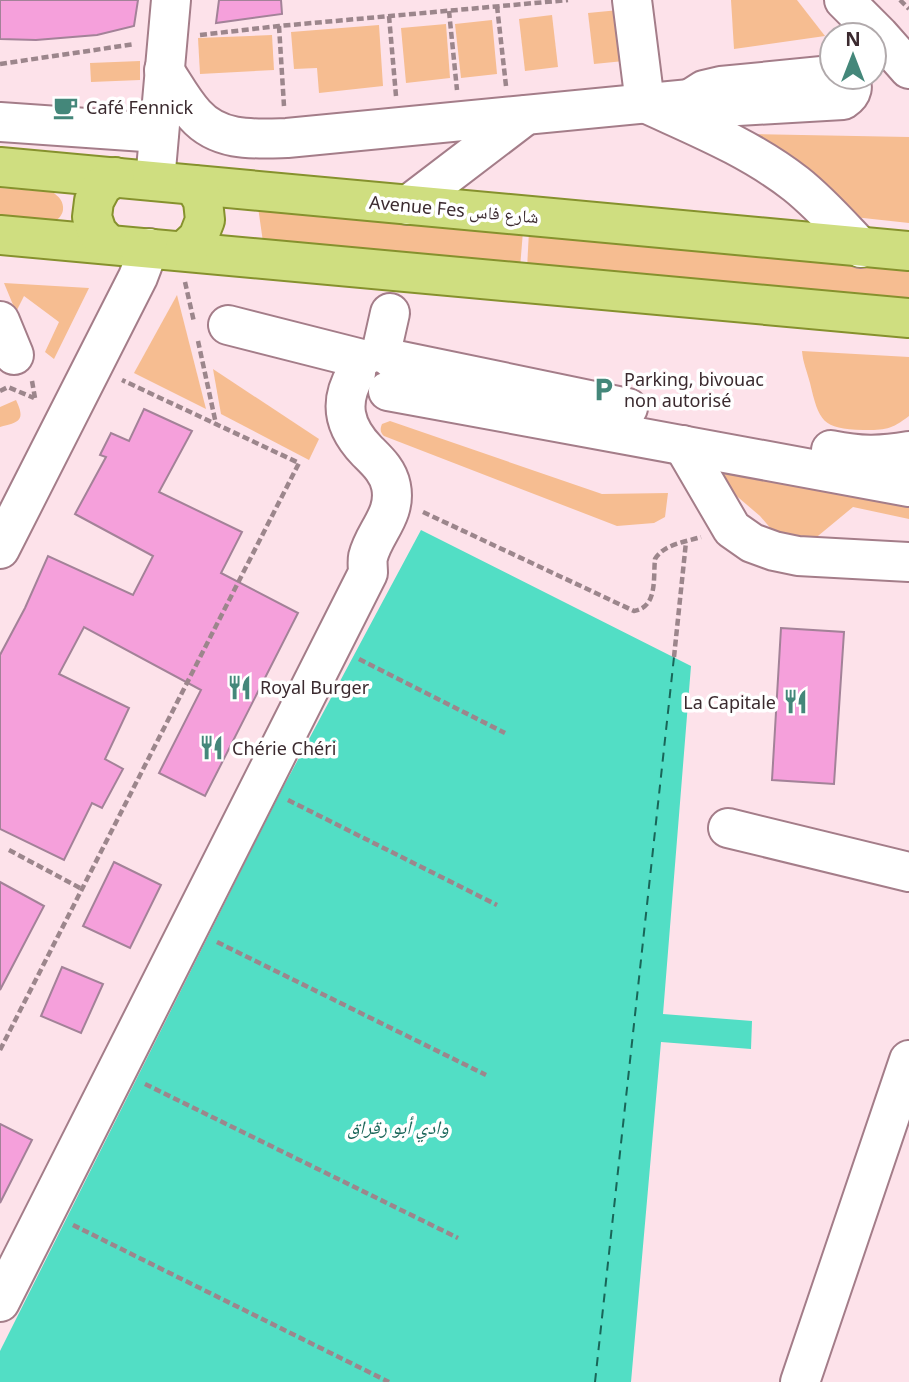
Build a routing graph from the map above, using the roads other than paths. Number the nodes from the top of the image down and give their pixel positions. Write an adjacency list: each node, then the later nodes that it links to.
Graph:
1 (172, 0): 4 (street)
2 (632, 0): 9 (street)
3 (844, 0): 5 (street)
4 (166, 54): 12 (street); 13 (street)
5 (909, 69)
6 (818, 76): 8 (street)
7 (852, 91): 8 (street)
8 (690, 99): 9 (street)
9 (645, 103): 10 (street); 22 (street)
10 (518, 115): 13 (street); 19 (street)
11 (0, 122): 12 (street)
12 (159, 133): 16 (street)
13 (269, 139): 18 (street)
14 (0, 167): 15 (main road, Avenue Fes شارع فاس)
15 (115, 177): 16 (main road, Avenue Fes شارع فاس); 21 (main road)
16 (155, 181): 17 (main road, Avenue Fes شارع فاس)
17 (194, 185): 18 (main road, Avenue Fes شارع فاس); 24 (main road)
18 (241, 189): 19 (main road, Avenue Fes شارع فاس)
19 (408, 205): 22 (main road, Avenue Fes شارع فاس)
20 (0, 235): 21 (main road)
21 (108, 244): 24 (main road)
22 (860, 248): 23 (main road, Avenue Fes شارع فاس)
23 (909, 251)
24 (173, 260): 26 (main road); 32 (street)
25 (390, 313): 28 (street)
26 (909, 318)
27 (228, 325): 28 (street)
28 (377, 371): 29 (street); 30 (street); 34 (street); 34 (street)
29 (683, 445): 31 (street); 33 (street)
30 (909, 451)
31 (909, 487)
32 (0, 549)
33 (909, 562)
34 (368, 573): 38 (street)
35 (729, 828): 36 (street)
36 (909, 872)
37 (909, 1060): 39 (street)
38 (0, 1301)
39 (800, 1382)

